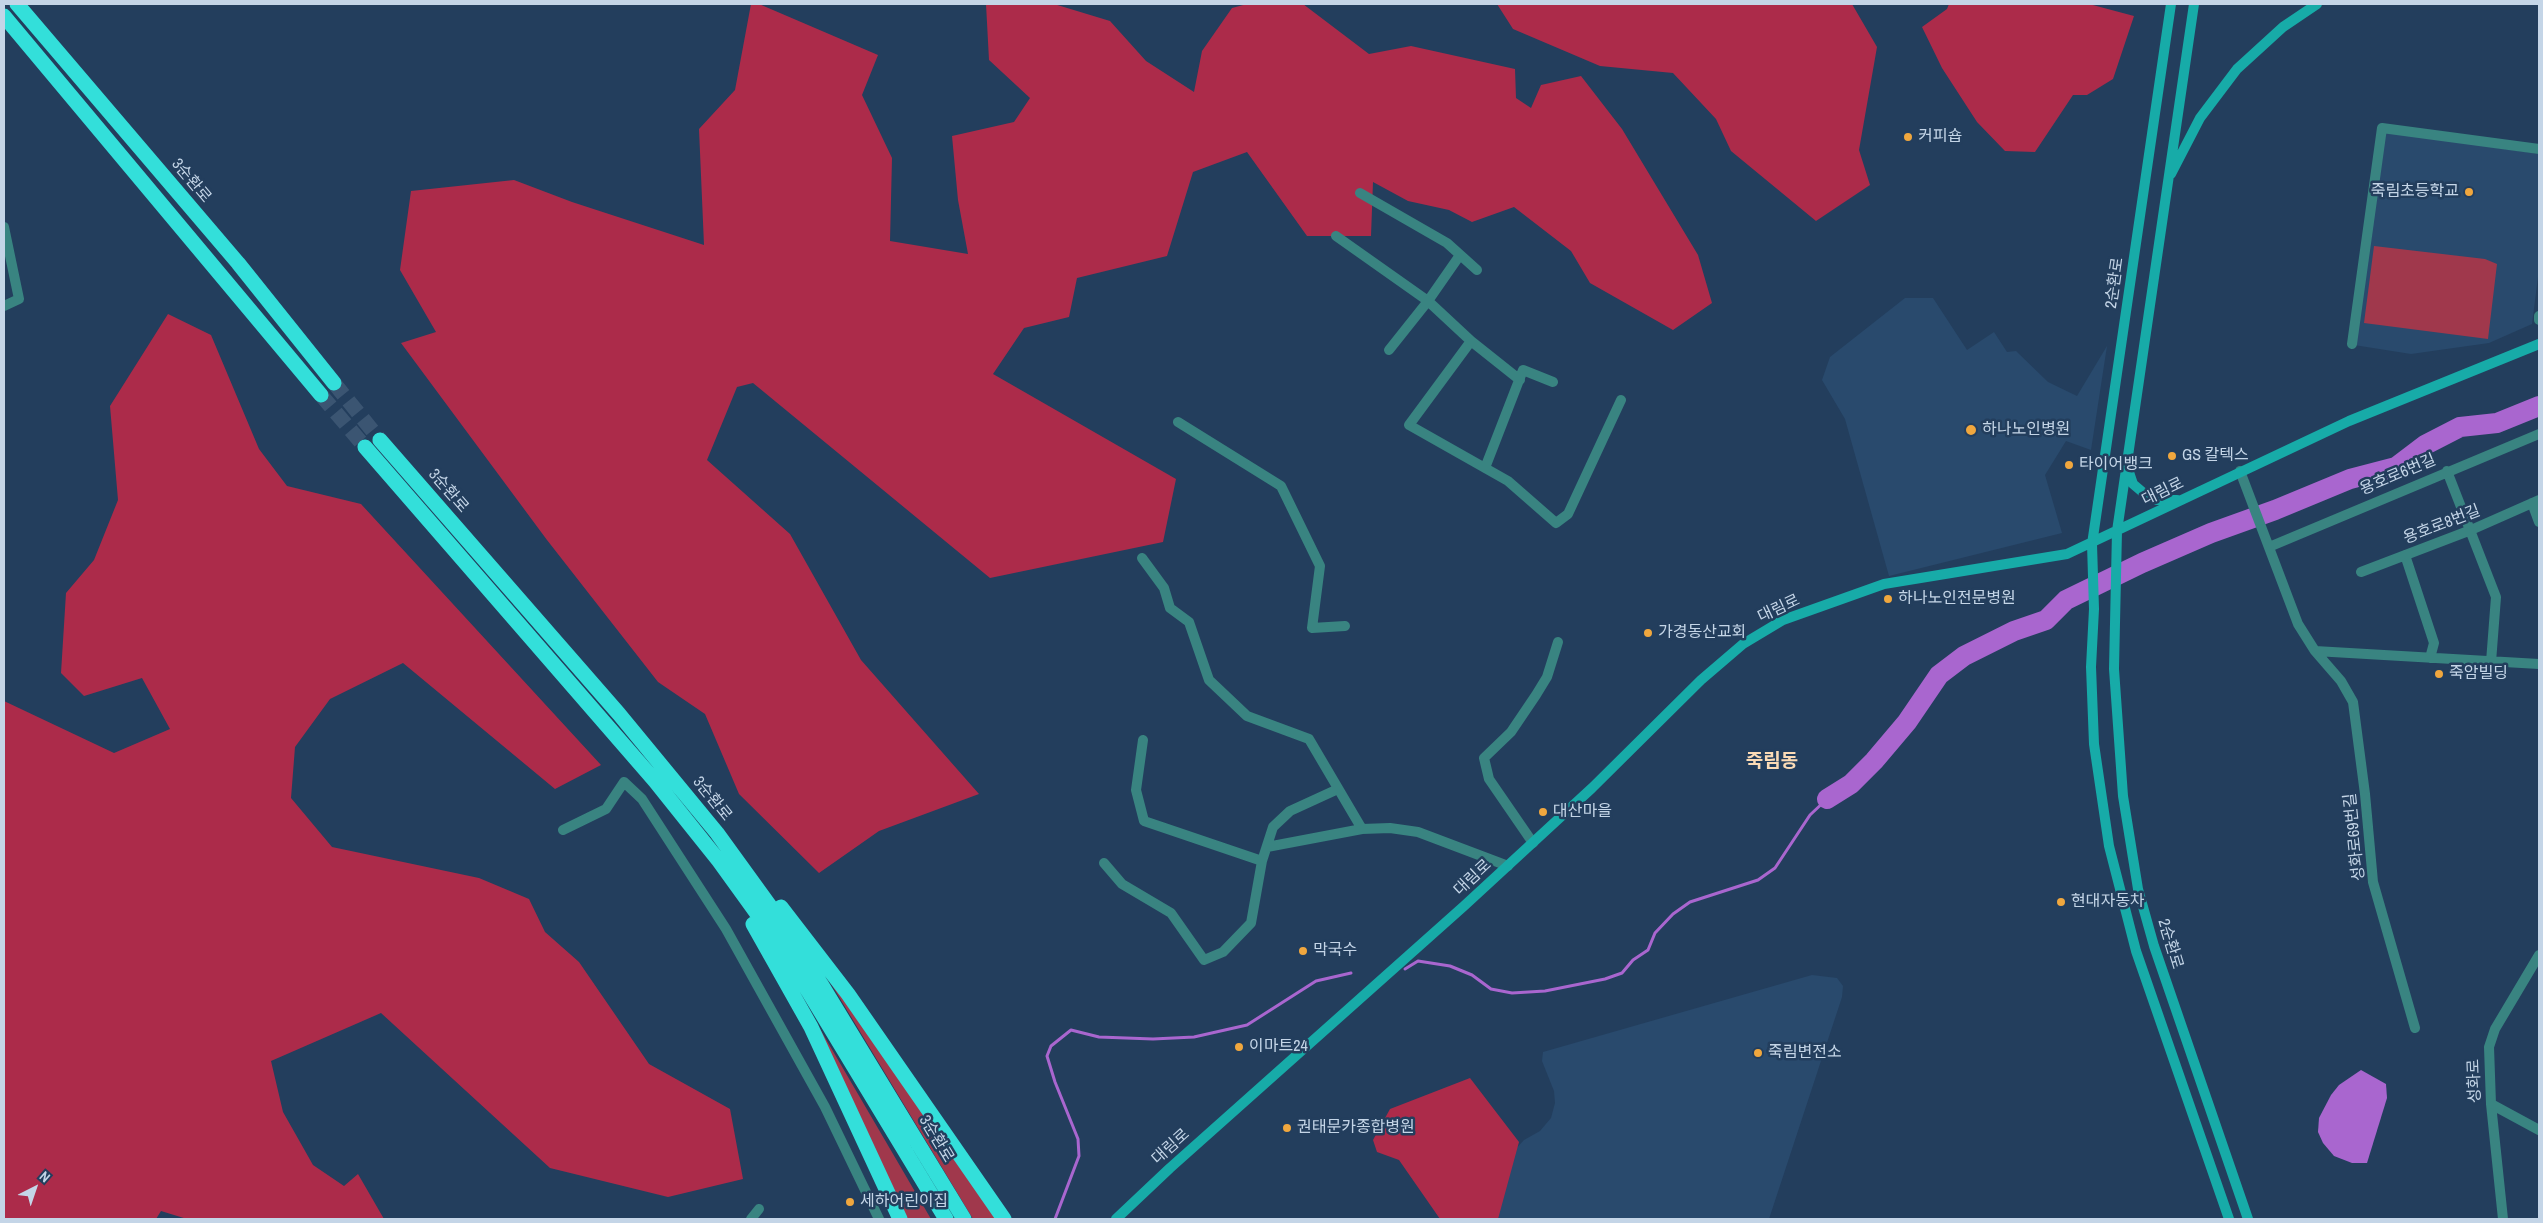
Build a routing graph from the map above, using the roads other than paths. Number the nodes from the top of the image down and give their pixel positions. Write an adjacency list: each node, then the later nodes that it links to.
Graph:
1 (17, 4): 23 (highway, 3순환로)
2 (2171, 4): 39 (street, 2순환로)
3 (2194, 4): 7 (street)
4 (2317, 4): 7 (street)
5 (4, 16): 24 (highway)
6 (2539, 149): 18 (street)
7 (2167, 182): 30 (street)
8 (1360, 193): 11 (street)
9 (4, 227): 14 (street)
10 (1336, 236): 13 (street)
11 (1460, 254): 12 (street); 13 (street)
12 (1477, 270)
13 (1428, 301): 17 (street); 20 (street)
14 (4, 306)
15 (2539, 316): 16 (street)
16 (2539, 320)
17 (1471, 340): 21 (street); 31 (street)
18 (2352, 344)
19 (2539, 344): 32 (street, 대림로)
20 (1389, 350)
21 (1520, 380): 22 (street); 31 (street)
22 (1553, 382)
23 (334, 384)
24 (321, 394)
25 (1620, 400): 31 (street)
26 (1178, 422): 44 (street)
27 (2539, 434): 33 (street, 용호로6번길)
28 (380, 440): 51 (highway, 3순환로)
29 (366, 447): 53 (highway, 3순환로)
30 (2127, 464): 34 (street); 38 (street)
31 (1485, 468)
32 (2240, 470): 34 (street, 대림로); 40 (street, 성화로69번길)
33 (2447, 471): 37 (street); 40 (street, 용호로6번길)
34 (2181, 500): 38 (street, 대림로)
35 (2536, 502): 36 (street, 용호로8번길); 37 (street, 용호로8번길)
36 (2539, 522)
37 (2472, 530): 41 (street, 용호로8번길); 48 (street)
38 (2118, 531): 39 (street, 대림로); 74 (street, 2순환로)
39 (2092, 544): 56 (street, 대림로); 73 (street, 2순환로)
40 (2269, 547): 46 (street, 성화로69번길)
41 (2405, 555): 43 (street, 용호로8번길); 47 (street)
42 (1142, 558): 52 (street)
43 (2361, 572)
44 (1345, 626)
45 (1558, 642): 56 (street)
46 (2316, 651): 47 (street); 62 (street, 성화로69번길)
47 (2430, 658): 48 (street)
48 (2491, 662): 49 (street)
49 (2539, 664)
50 (1143, 740): 58 (street)
51 (673, 779): 70 (highway, 3순환로); 71 (highway)
52 (1338, 789): 54 (street); 57 (street)
53 (681, 814): 68 (highway); 69 (highway, 3순환로)
54 (1362, 829): 57 (street); 60 (street)
55 (563, 830): 67 (street)
56 (1532, 843): 60 (street, 대림로)
57 (1267, 847): 58 (street)
58 (1262, 861): 59 (street)
59 (1104, 863)
60 (1508, 866): 72 (street, 대림로)
61 (2539, 955): 63 (street, 성화로)
62 (2416, 1028)
63 (2491, 1104): 64 (street); 75 (street, 성화로)
64 (2539, 1130)
65 (759, 1209): 66 (street)
66 (752, 1219)
67 (879, 1219)
68 (900, 1219)
69 (946, 1219)
70 (964, 1219)
71 (1004, 1219)
72 (1116, 1219)
73 (2229, 1219)
74 (2248, 1219)
75 (2503, 1219)

